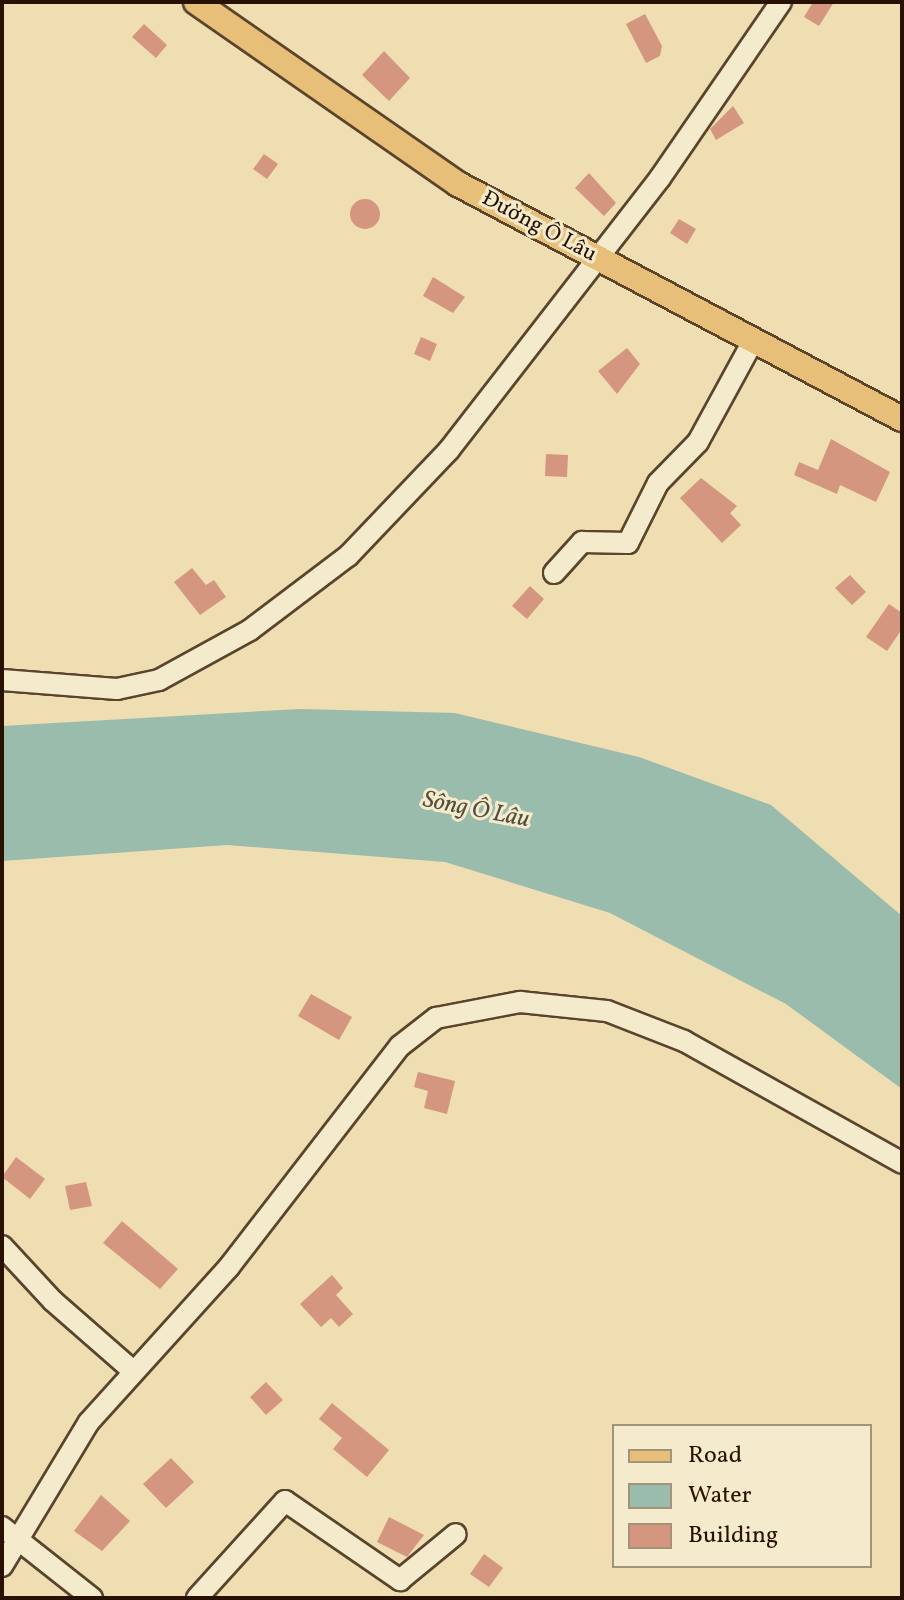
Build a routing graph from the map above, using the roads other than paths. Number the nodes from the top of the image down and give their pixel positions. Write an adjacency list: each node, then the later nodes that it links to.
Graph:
1 (196, 2): 3 (main road, Đường Ô Lâu)
2 (770, 6): 3 (street)
3 (596, 257): 4 (main road, Đường Ô Lâu); 7 (street)
4 (753, 341): 5 (main road, Đường Ô Lâu); 6 (street)
5 (902, 419)
6 (554, 573)
7 (2, 680)
8 (902, 1163): 10 (street)
9 (2, 1246): 10 (street)
10 (133, 1371): 12 (street)
11 (456, 1534): 15 (street)
12 (9, 1535): 13 (street); 14 (street)
13 (2, 1566)
14 (92, 1598)
15 (197, 1598)

